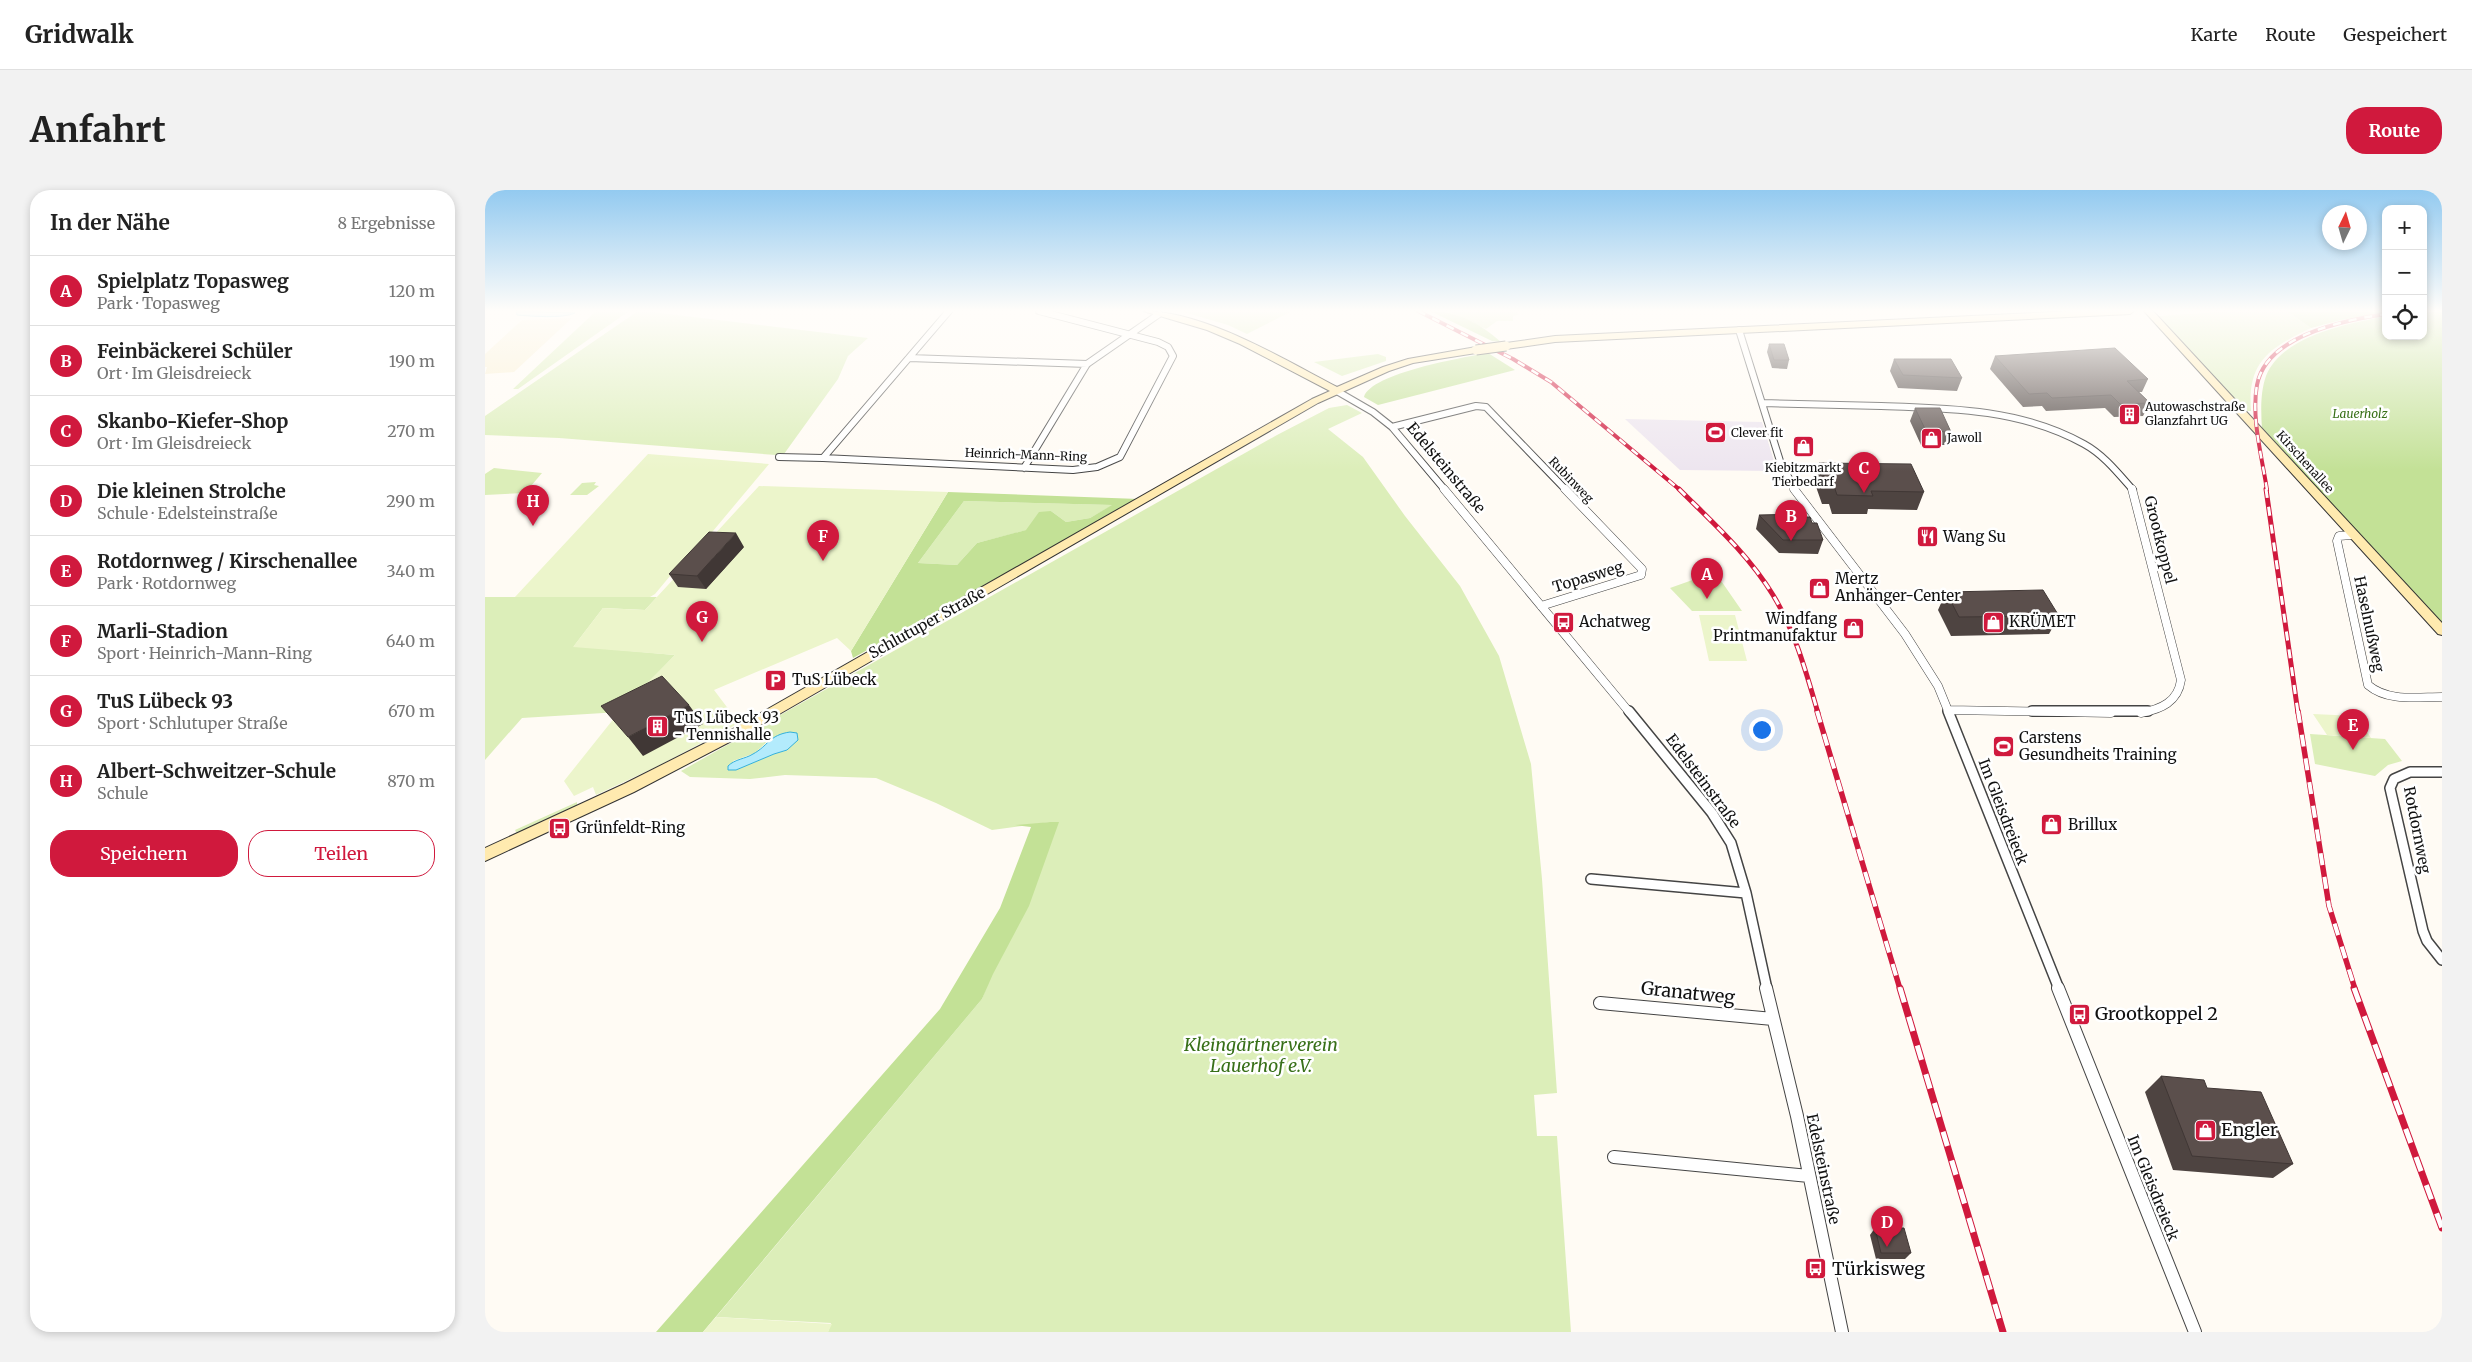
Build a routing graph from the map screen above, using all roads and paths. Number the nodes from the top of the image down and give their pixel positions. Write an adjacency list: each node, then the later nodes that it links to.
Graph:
1 (904, 364): 12 (street)
2 (1087, 364): 13 (street)
3 (1169, 364): 13 (street, Heinrich-Mann-Ring)
4 (1286, 364): 8 (main road)
5 (1400, 364): 8 (main road, Schlutuper Straße, bridge)
6 (1750, 364): 9 (street, Im Gleisdreieck)
7 (2197, 364): 14 (main road, Kirschenallee)
8 (1335, 390): 10 (street, Edelsteinstraße); 21 (main road, Schlutuper Straße)
9 (1763, 403): 19 (street, Im Gleisdreieck); 19 (street, Grootkoppel)
10 (1392, 427): 15 (street, Rubinweg); 16 (street, Edelsteinstraße)
11 (779, 456): 12 (street, Heinrich-Mann-Ring)
12 (823, 458): 13 (street, Heinrich-Mann-Ring)
13 (1024, 468)
14 (2352, 535): 17 (main road, Kirschenallee); 18 (street, Haselnußweg)
15 (1643, 573): 16 (street, Topasweg)
16 (1541, 606): 23 (street, Edelsteinstraße)
17 (2442, 632)
18 (2442, 697)
19 (1949, 710): 30 (street, Im Gleisdreieck)
20 (2442, 772): 24 (street, Rotdornweg)
21 (485, 855)
22 (1591, 879): 23 (street)
23 (1746, 893): 26 (street, Edelsteinstraße)
24 (2442, 960)
25 (1600, 1002): 26 (street, Granatweg)
26 (1773, 1019): 28 (street, Edelsteinstraße)
27 (1615, 1157): 28 (street)
28 (1809, 1176): 29 (street, Edelsteinstraße)
29 (1842, 1332)
30 (2195, 1332)

